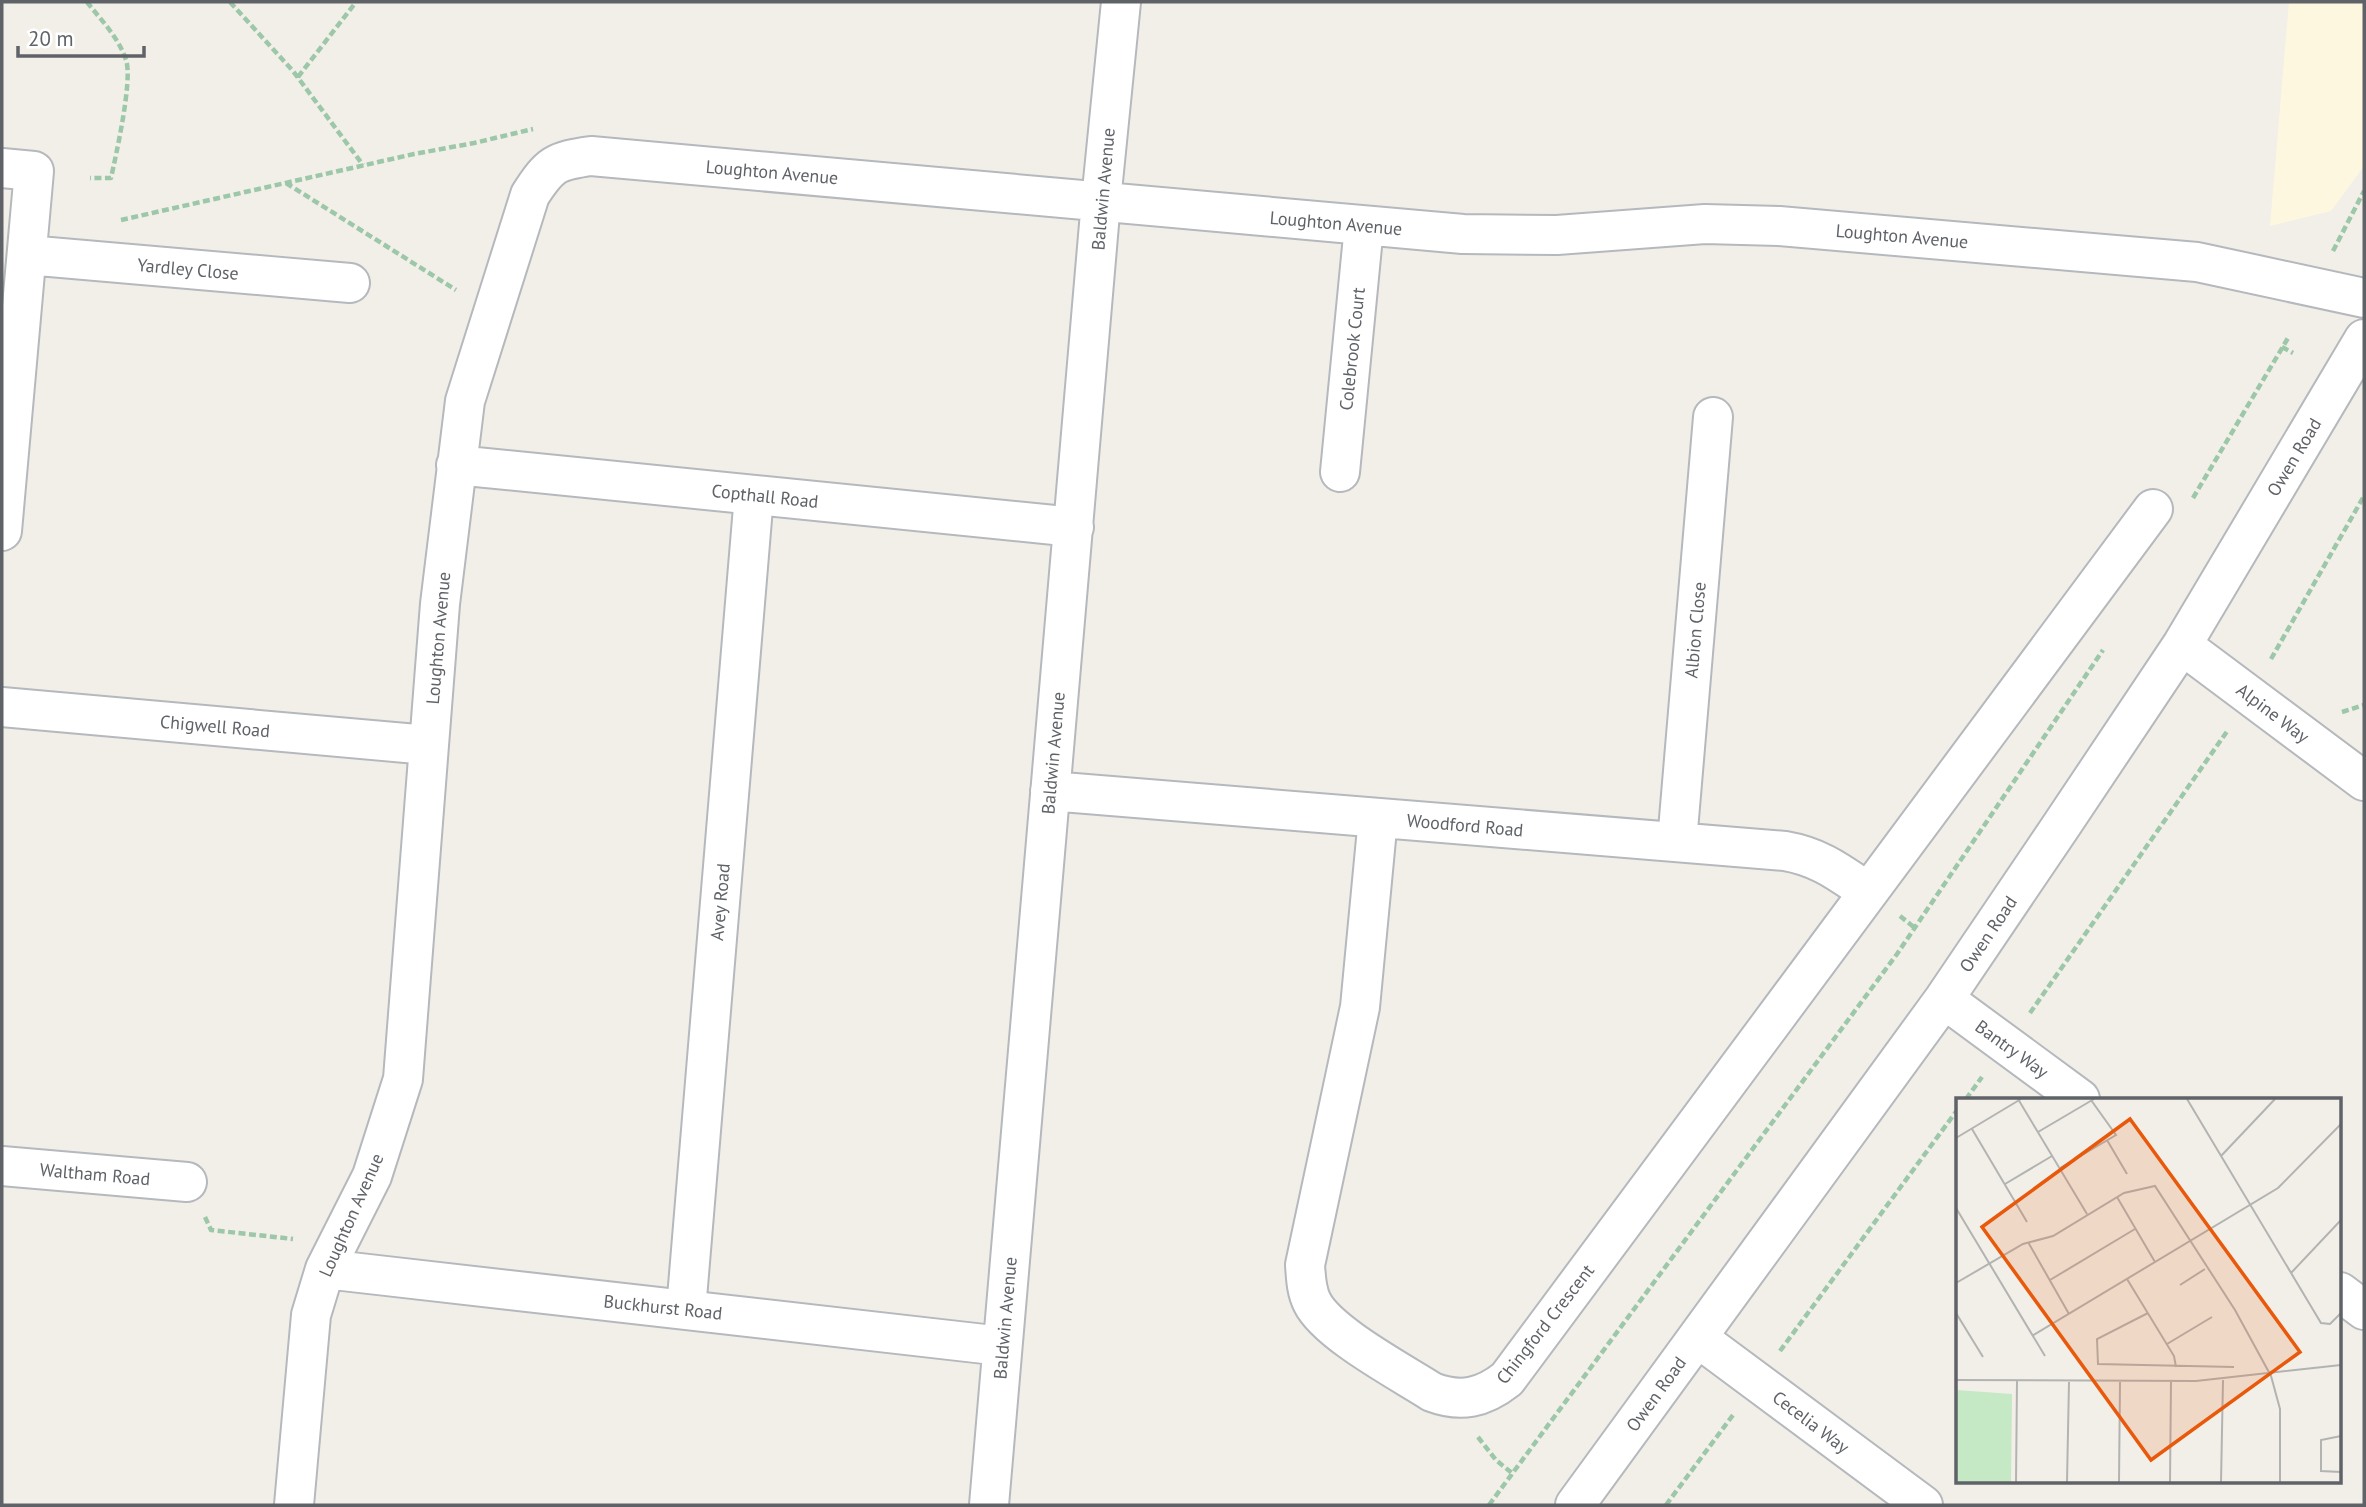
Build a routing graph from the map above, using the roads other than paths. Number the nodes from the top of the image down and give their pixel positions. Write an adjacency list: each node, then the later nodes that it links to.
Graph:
1 (1121, 2): 3 (street, Baldwin Avenue)
2 (2, 168): 5 (street)
3 (1101, 201): 4 (street, Loughton Avenue); 10 (street, Loughton Avenue); 14 (street, Baldwin Avenue)
4 (1364, 226): 7 (street, Loughton Avenue); 11 (street, Colebrook Court)
5 (27, 255): 6 (street, Yardley Close); 15 (street)
6 (350, 283)
7 (2364, 298)
8 (2364, 339): 16 (street, Owen Road)
9 (1713, 417): 22 (street, Albion Close)
10 (456, 465): 12 (street, Copthall Road); 18 (street, Loughton Avenue)
11 (1340, 472)
12 (754, 495): 14 (street, Copthall Road); 30 (street, Avey Road)
13 (2153, 509): 23 (street)
14 (1074, 527): 20 (street, Baldwin Avenue)
15 (2, 531)
16 (2182, 645): 19 (street, Alpine Way); 24 (street, Owen Road)
17 (2, 707): 18 (street, Chigwell Road)
18 (428, 745): 28 (street, Loughton Avenue)
19 (2364, 781)
20 (1050, 791): 21 (street, Woodford Road); 33 (street, Baldwin Avenue)
21 (1378, 818): 22 (street, Woodford Road); 23 (street, Chingford Crescent)
22 (1677, 842): 23 (street, Woodford Road)
23 (1868, 892)
24 (1944, 999): 25 (street, Bantry Way); 32 (street, Owen Road)
25 (2079, 1098)
26 (2, 1166): 27 (street, Waltham Road)
27 (187, 1182)
28 (325, 1269): 30 (street, Buckhurst Road); 34 (street, Loughton Avenue)
29 (2342, 1294): 31 (street)
30 (686, 1310): 33 (street, Buckhurst Road)
31 (2364, 1310)
32 (1698, 1338): 36 (street, Owen Road); 37 (street, Cecelia Way)
33 (1002, 1346): 35 (street, Baldwin Avenue)
34 (294, 1505)
35 (989, 1505)
36 (1575, 1505)
37 (1923, 1505)

